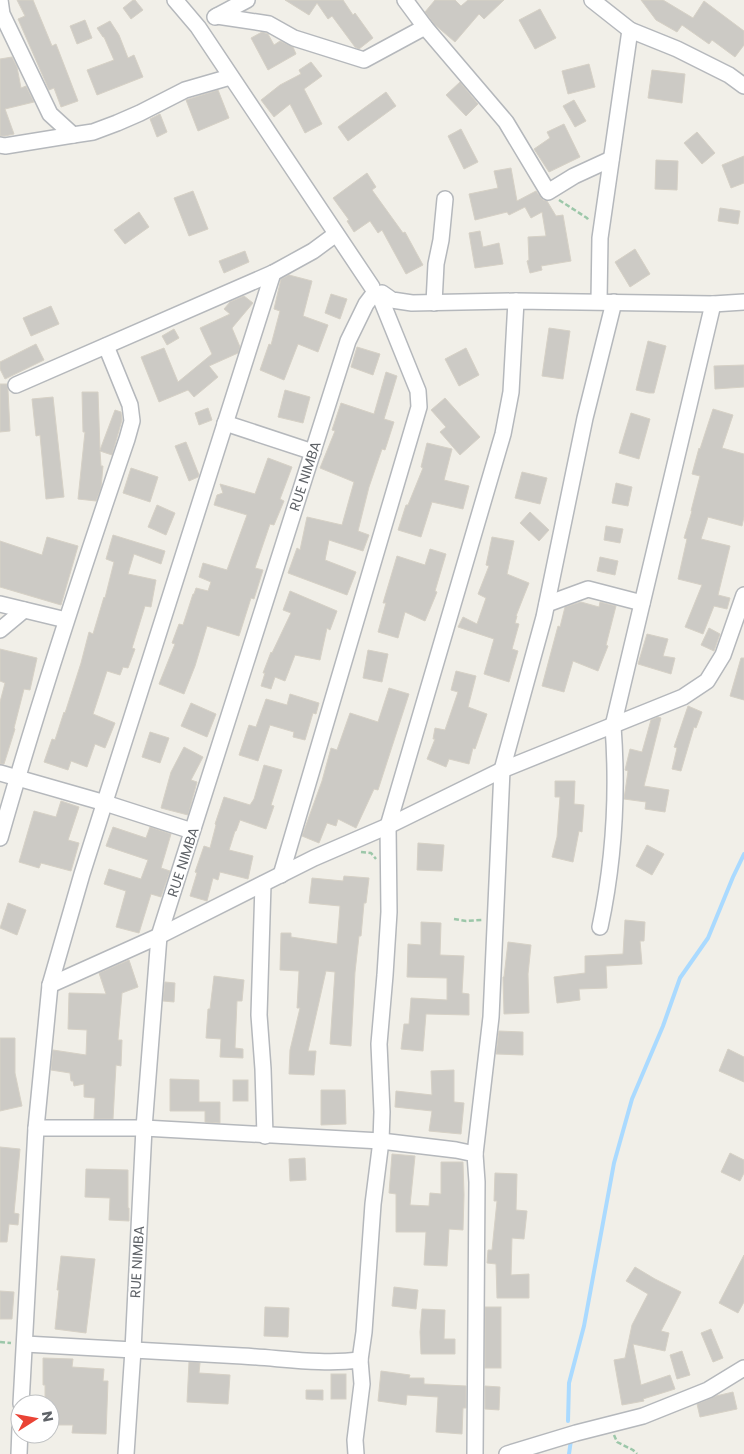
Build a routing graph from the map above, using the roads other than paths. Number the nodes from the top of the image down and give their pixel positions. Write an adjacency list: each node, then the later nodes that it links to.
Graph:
1 (0, 0): 12 (street)
2 (175, 0): 8 (street)
3 (247, 0): 6 (street)
4 (404, 0): 7 (street)
5 (592, 0): 9 (street)
6 (217, 16): 7 (street); 8 (street)
7 (425, 27): 14 (street)
8 (198, 28): 10 (street)
9 (630, 30): 11 (street); 14 (street)
10 (230, 77): 12 (street); 16 (street)
11 (744, 86)
12 (73, 135): 13 (street)
13 (0, 145)
14 (611, 159): 20 (street)
15 (445, 199): 23 (street)
16 (336, 234): 17 (street); 18 (street)
17 (273, 274): 25 (street); 27 (street)
18 (377, 293): 23 (street); 28 (street, RUE NIMBA); 44 (street)
19 (516, 301): 20 (street); 23 (street); 41 (street)
20 (599, 302): 21 (street)
21 (614, 302): 24 (street); 32 (street)
22 (744, 302): 24 (street)
23 (434, 303)
24 (713, 304): 30 (street)
25 (106, 346): 26 (street); 34 (street)
26 (16, 385)
27 (225, 423): 28 (street); 40 (street)
28 (313, 452): 42 (street, RUE NIMBA)
29 (744, 594): 36 (street)
30 (642, 603): 32 (street); 36 (street)
31 (0, 604): 33 (street)
32 (547, 604): 37 (street)
33 (24, 610): 34 (street); 35 (street)
34 (66, 620): 39 (street)
35 (0, 630)
36 (613, 726): 37 (street); 46 (street)
37 (502, 770): 41 (street); 53 (street)
38 (0, 773): 39 (street)
39 (17, 778): 40 (street); 43 (street)
40 (105, 803): 42 (street); 48 (street)
41 (388, 826): 44 (street); 52 (street)
42 (192, 831): 47 (street, RUE NIMBA)
43 (0, 838)
44 (281, 875): 45 (street)
45 (263, 884): 47 (street); 51 (street)
46 (600, 927)
47 (159, 936): 48 (street); 50 (street, RUE NIMBA)
48 (50, 985): 49 (street)
49 (36, 1128): 50 (street); 54 (street)
50 (144, 1128): 51 (street); 55 (street, RUE NIMBA)
51 (265, 1136): 52 (street)
52 (381, 1141): 53 (street); 56 (street)
53 (475, 1154): 61 (street)
54 (24, 1344): 55 (street); 58 (street)
55 (133, 1350): 56 (street); 59 (street, RUE NIMBA)
56 (360, 1360): 60 (street)
57 (744, 1368): 62 (street)
58 (22, 1394)
59 (126, 1454)
60 (356, 1454)
61 (475, 1454)
62 (507, 1454)

